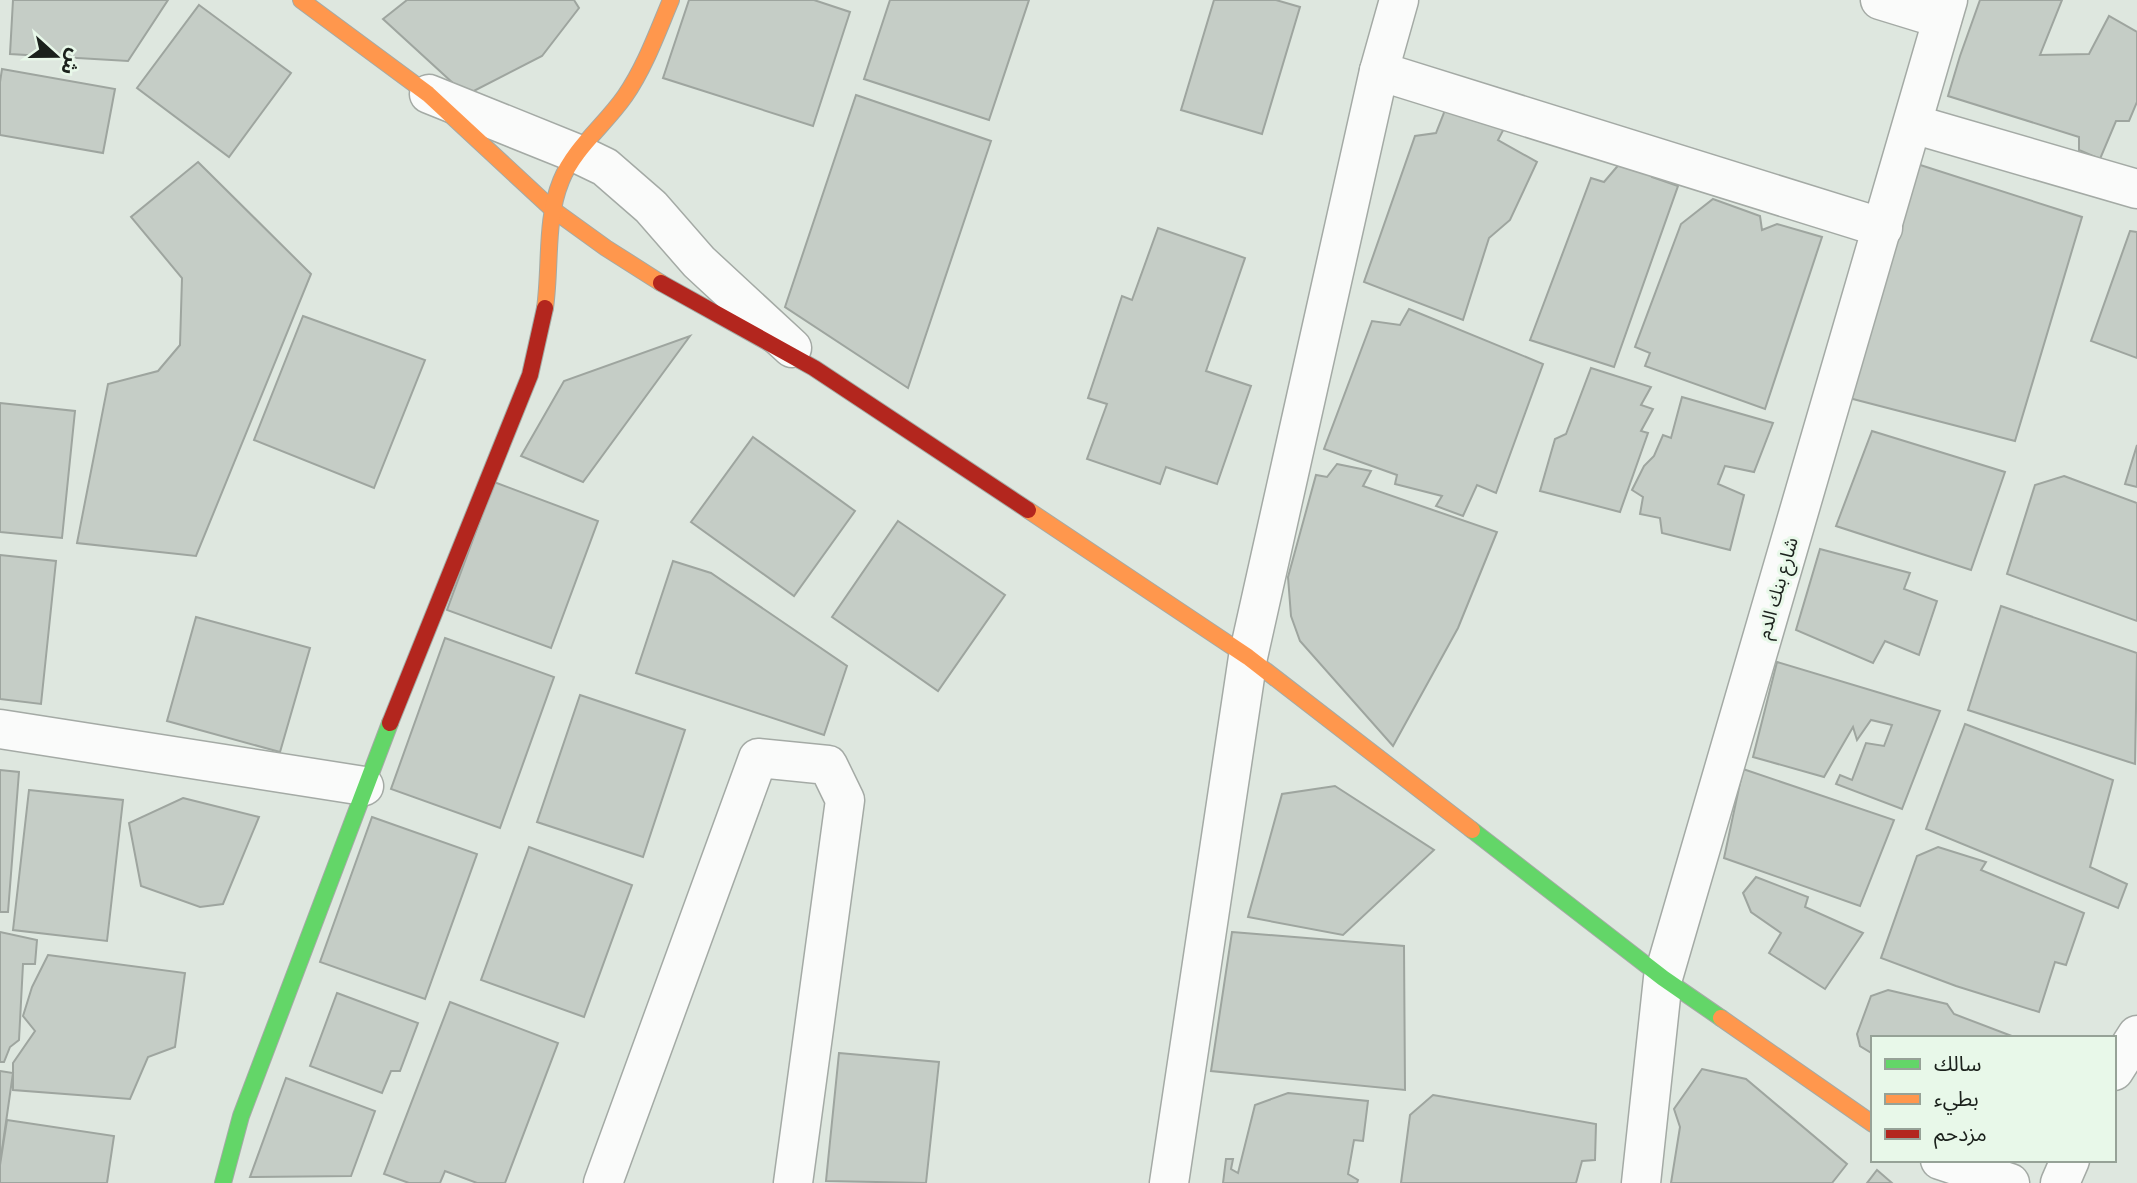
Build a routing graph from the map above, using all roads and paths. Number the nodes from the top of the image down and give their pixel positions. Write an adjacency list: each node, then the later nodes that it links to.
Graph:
1 (301, 0): 7 (street)
2 (671, 0): 9 (street)
3 (1399, 0): 6 (street)
4 (1880, 0): 5 (street)
5 (1945, 9): 8 (street, شارع بنك الدم)
6 (1379, 71): 12 (street); 14 (street)
7 (428, 94): 9 (street); 11 (street)
8 (1913, 124): 10 (street); 12 (street, شارع بنك الدم)
9 (578, 154): 11 (street); 13 (street)
10 (2137, 189)
11 (552, 209): 13 (street); 16 (street)
12 (1883, 228): 17 (street, شارع بنك الدم)
13 (814, 368): 14 (street)
14 (1248, 657): 17 (street); 27 (street)
15 (0, 729): 16 (street)
16 (365, 786): 24 (street)
17 (1663, 978): 20 (street); 28 (street, شارع بنك الدم)
18 (2137, 1035): 19 (street)
19 (2116, 1068)
20 (1871, 1123)
21 (1924, 1162): 29 (street)
22 (1946, 1162): 30 (street)
23 (2069, 1162): 31 (street)
24 (223, 1183)
25 (603, 1183): 26 (street)
26 (793, 1183)
27 (1169, 1183)
28 (1641, 1183)
29 (1950, 1183)
30 (2010, 1183)
31 (2060, 1183)

